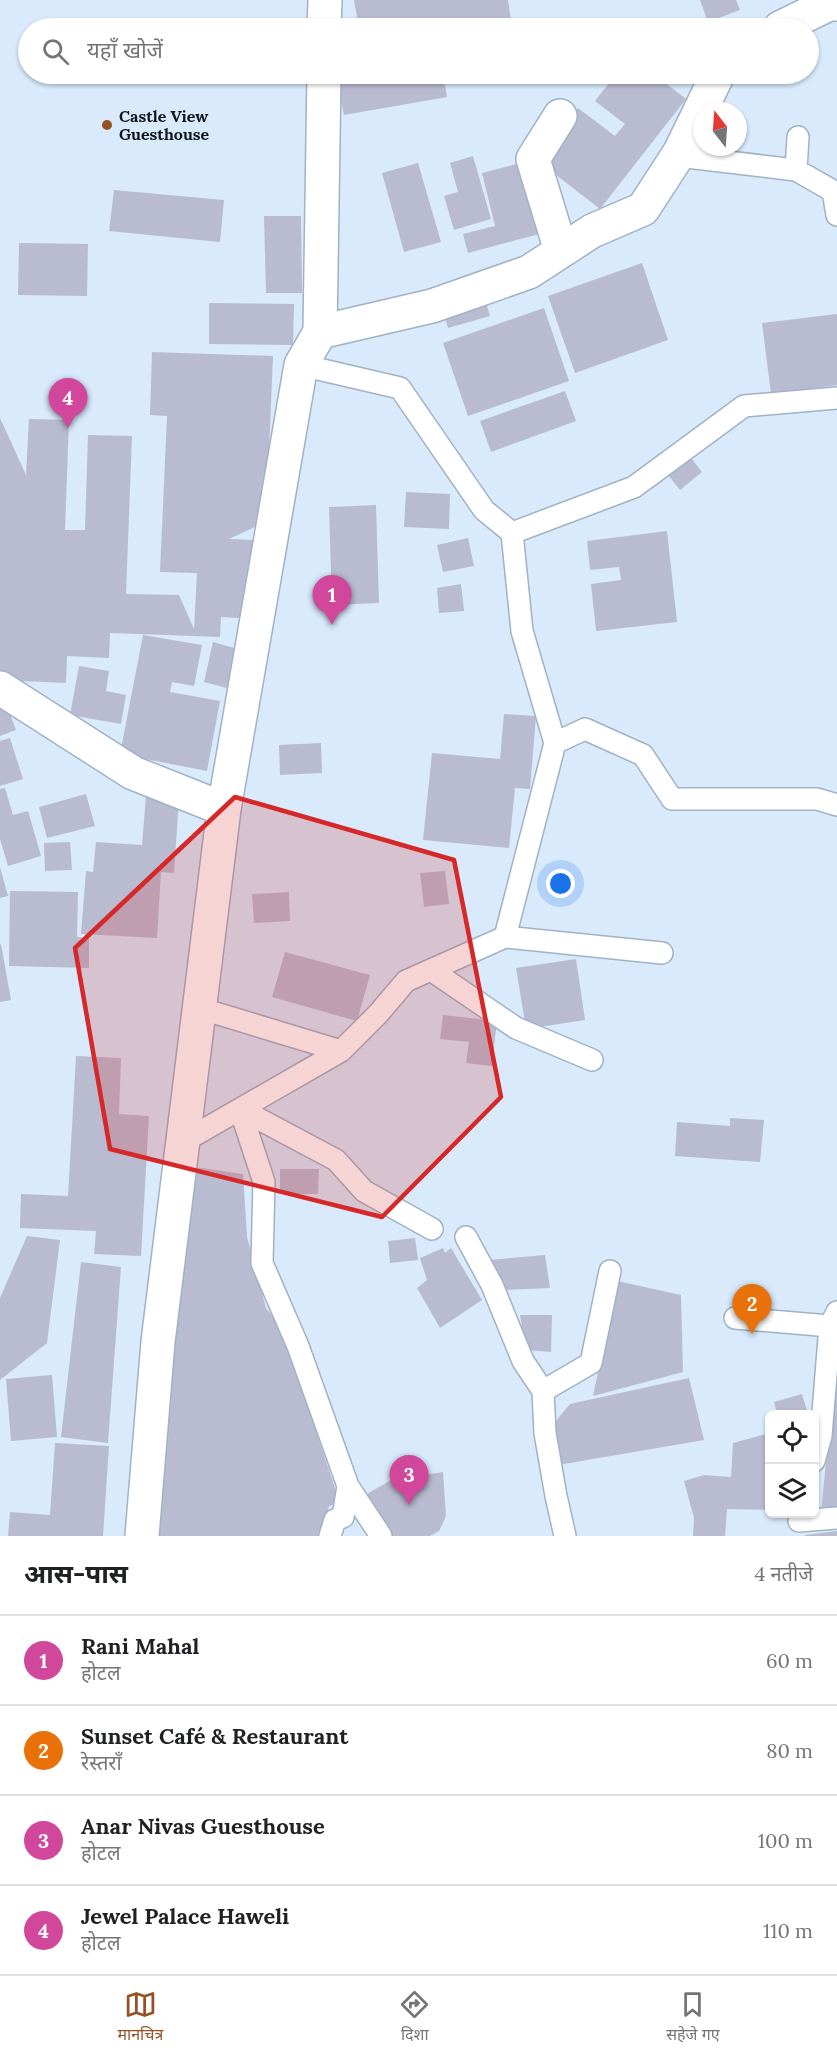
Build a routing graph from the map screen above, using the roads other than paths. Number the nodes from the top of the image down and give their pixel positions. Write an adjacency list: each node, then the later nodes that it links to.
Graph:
1 (325, 0): 3 (street)
2 (837, 4): 4 (street)
3 (324, 18)
4 (800, 18)
5 (324, 84): 13 (street)
6 (713, 84): 9 (street)
7 (560, 116): 12 (street)
8 (798, 137): 10 (lane)
9 (678, 156): 10 (lane); 12 (street)
10 (796, 170): 11 (lane)
11 (837, 215)
12 (561, 251): 13 (street)
13 (320, 332): 14 (street)
14 (301, 365): 16 (lane); 20 (street)
15 (837, 398): 16 (lane)
16 (512, 533): 18 (lane)
17 (0, 688): 20 (street)
18 (555, 743): 19 (lane); 21 (lane)
19 (837, 805)
20 (224, 809): 24 (street)
21 (505, 938): 22 (lane); 23 (lane)
22 (662, 953)
23 (431, 970): 25 (lane); 26 (lane)
24 (199, 1008): 25 (lane); 28 (street)
25 (341, 1051): 27 (lane)
26 (592, 1060)
27 (240, 1110): 28 (lane); 29 (lane); 36 (lane)
28 (181, 1143): 39 (street)
29 (432, 1229)
30 (466, 1237): 34 (lane)
31 (610, 1271): 34 (lane)
32 (735, 1318): 33 (lane)
33 (834, 1319): 35 (lane)
34 (543, 1391): 42 (lane)
35 (819, 1443)
36 (348, 1486): 40 (lane); 41 (lane)
37 (837, 1518): 38 (lane)
38 (797, 1524)
39 (142, 1536)
40 (330, 1536)
41 (381, 1536)
42 (566, 1536)

